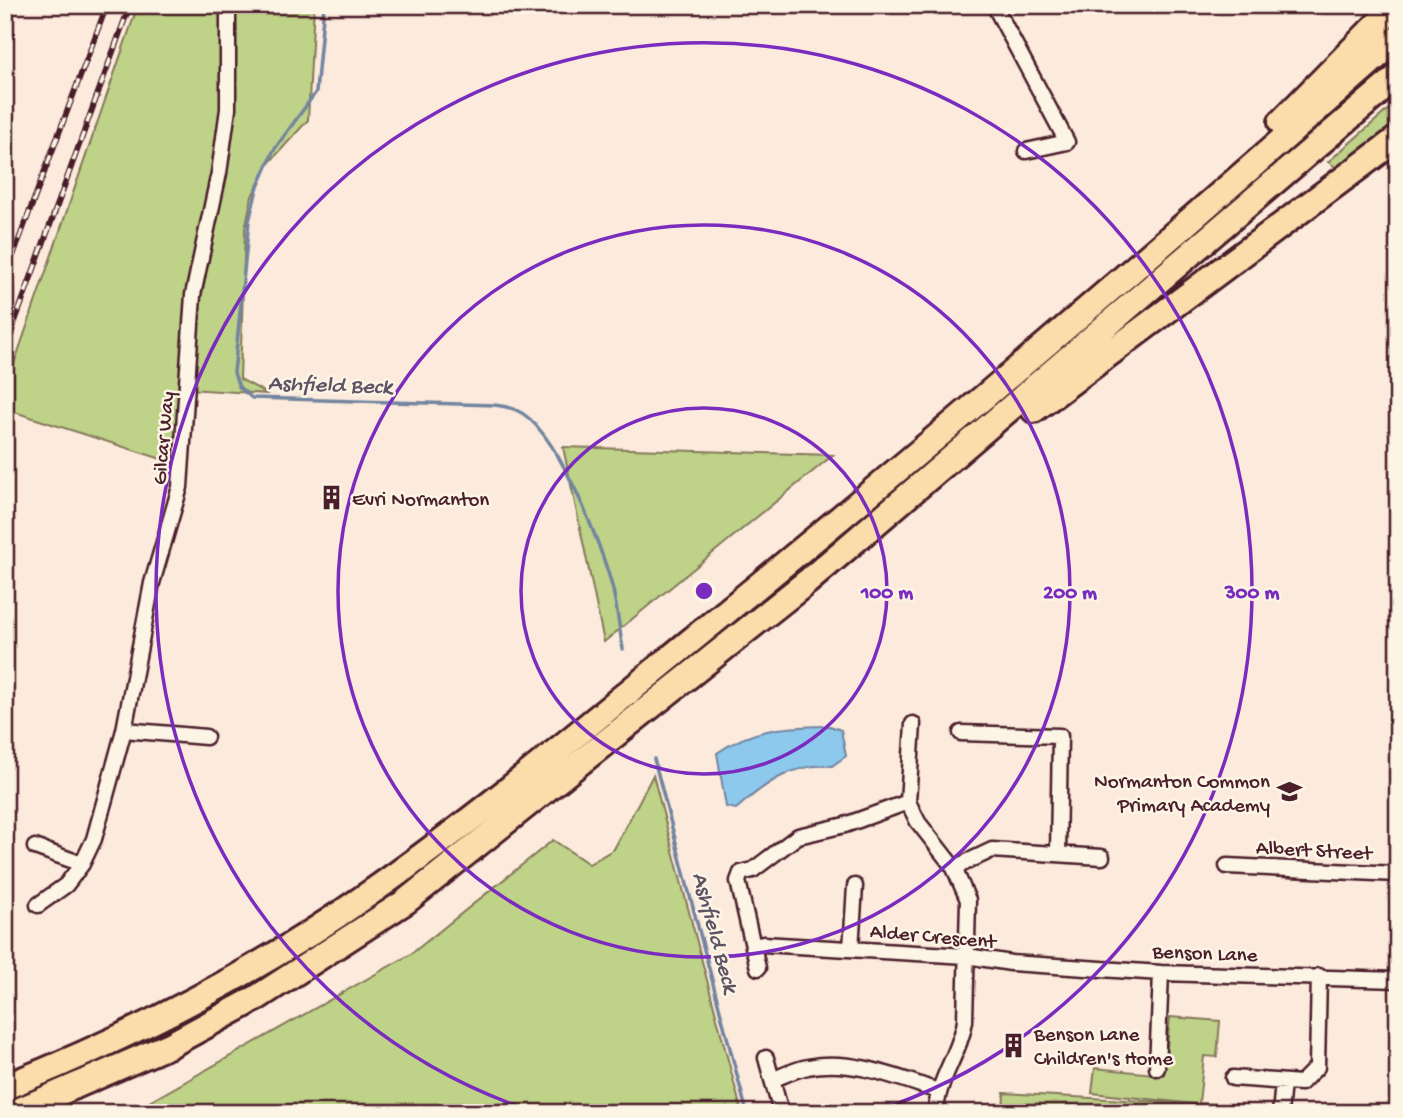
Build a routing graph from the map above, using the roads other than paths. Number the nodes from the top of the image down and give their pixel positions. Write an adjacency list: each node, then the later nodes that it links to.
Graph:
1 (228, 5): 11 (street, Gilcar Way)
2 (994, 5): 7 (street)
3 (1396, 5): 8 (highway)
4 (1398, 38): 8 (highway)
5 (1398, 76): 9 (highway)
6 (1398, 138): 9 (highway)
7 (1026, 152)
8 (1157, 250): 37 (highway)
9 (807, 582): 40 (highway)
10 (913, 724): 14 (street)
11 (124, 730): 13 (street); 18 (street, Gilcar Way)
12 (961, 733): 16 (street)
13 (206, 737)
14 (908, 802): 20 (street); 24 (street)
15 (36, 847): 18 (street)
16 (1058, 854): 17 (street); 20 (street)
17 (1102, 857)
18 (82, 864): 23 (street, Gilcar Way)
19 (1227, 866): 21 (street, Albert Street)
20 (954, 868): 26 (street)
21 (1398, 874)
22 (855, 886): 25 (street, Alder Crescent)
23 (38, 905)
24 (753, 946): 25 (street, Alder Crescent); 28 (street)
25 (851, 949): 26 (street, Alder Crescent)
26 (967, 956): 27 (street, Alder Crescent); 38 (street)
27 (1011, 963): 29 (street, Benson Lane)
28 (758, 968)
29 (1161, 973): 30 (street, Benson Lane); 33 (street)
30 (1319, 976): 31 (street, Benson Lane); 36 (street)
31 (1398, 980)
32 (766, 1058): 35 (street)
33 (1157, 1068)
34 (1233, 1078): 36 (street)
35 (772, 1080): 38 (street); 39 (street)
36 (1283, 1083): 42 (street)
37 (5, 1087)
38 (938, 1091): 41 (street)
39 (781, 1112)
40 (13, 1113)
41 (936, 1113)
42 (1280, 1113)

